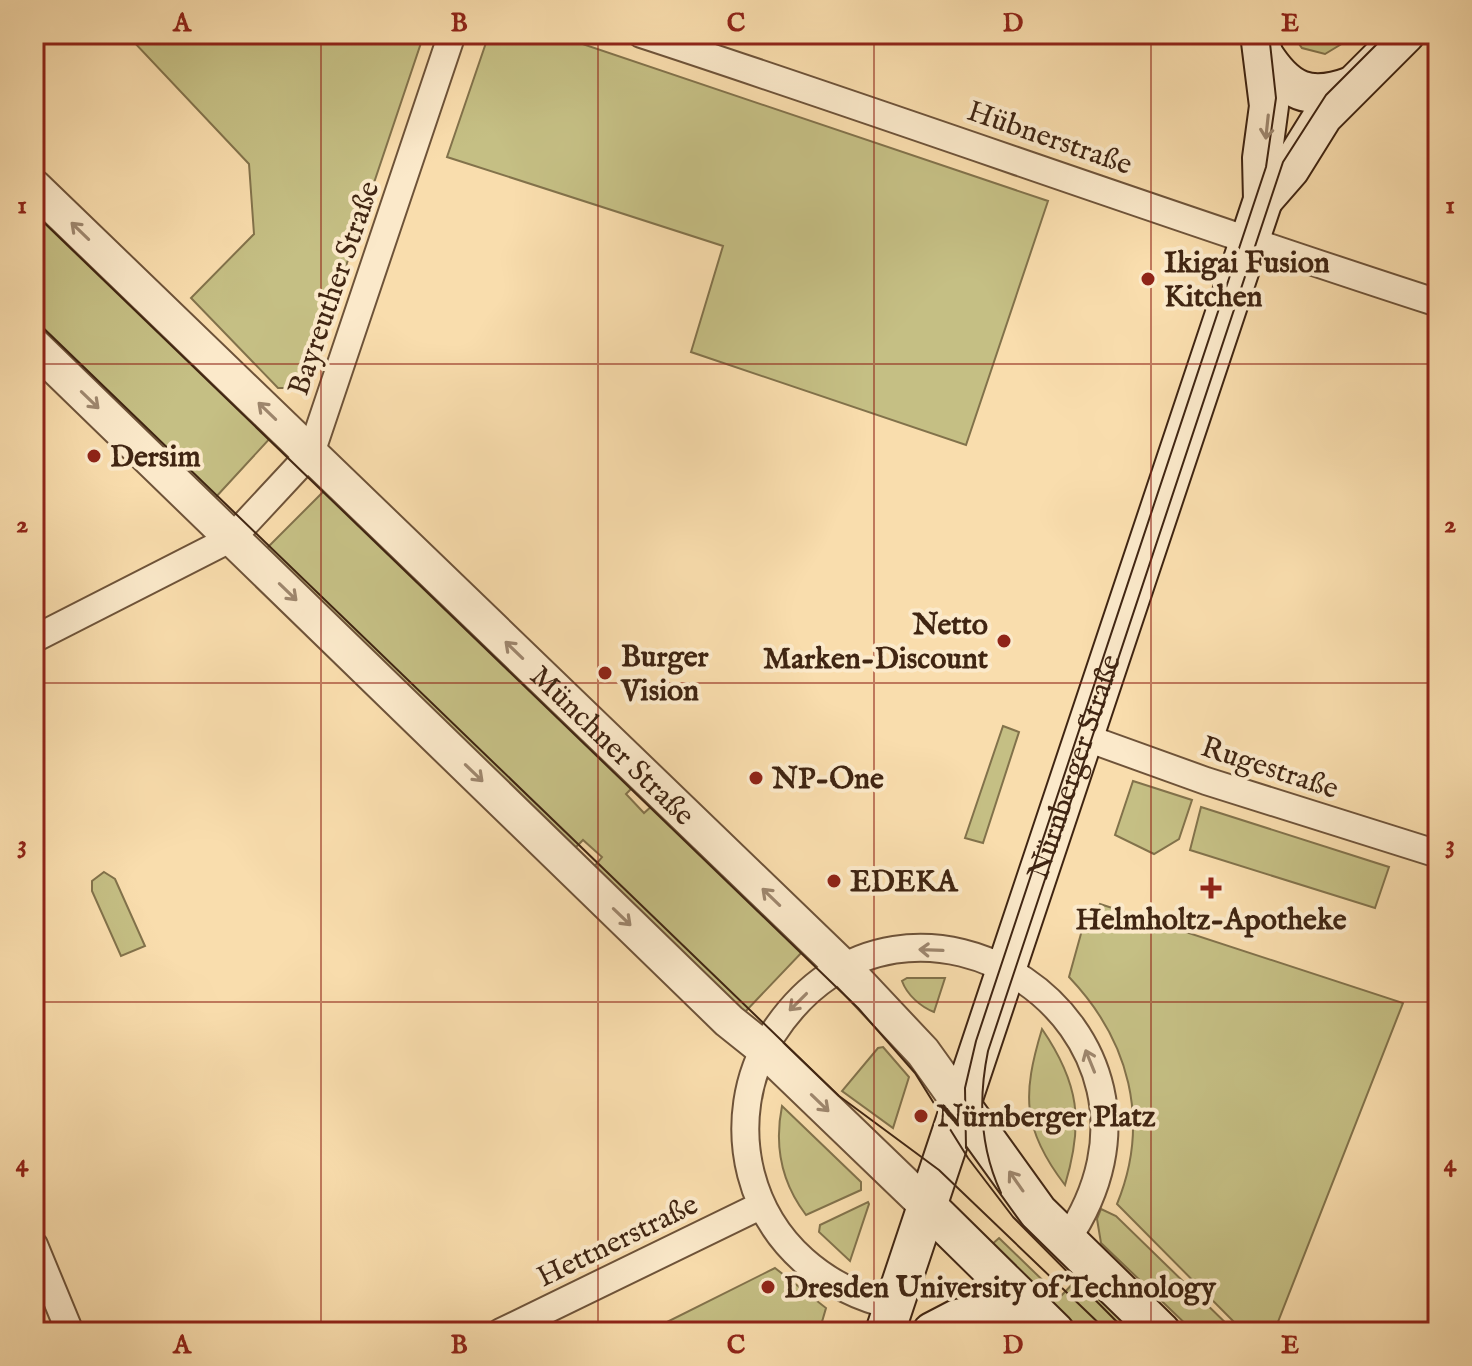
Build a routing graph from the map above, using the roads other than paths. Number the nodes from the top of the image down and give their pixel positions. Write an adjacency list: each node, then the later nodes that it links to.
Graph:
1 (452, 34): 11 (street, Bayreuther Straße)
2 (641, 34): 8 (street, Hübnerstraße)
3 (1405, 34): 5 (main road, Nürnberger Straße)
4 (1262, 44): 5 (main road); 7 (main road, Nürnberger Straße, one-way to 7)
5 (1352, 86): 7 (main road, Nürnberger Straße)
6 (34, 187): 11 (street, Münchner Straße, one-way to 6)
7 (1263, 200): 8 (main road, Nürnberger Straße)
8 (1248, 242): 9 (street, Hübnerstraße); 14 (main road, Nürnberger Straße)
9 (1438, 303)
10 (34, 346): 12 (street, one-way to 12)
11 (311, 453): 12 (street, Bayreuther Straße); 16 (street, Münchner Straße, one-way to 11)
12 (232, 538): 13 (street); 18 (street, one-way to 18)
13 (34, 639)
14 (1084, 737): 15 (street, Rugestraße); 17 (main road, Nürnberger Straße)
15 (1438, 854)
16 (844, 968): 17 (street, one-way to 16); 18 (street, one-way to 18); 19 (street, Münchner Straße)
17 (1006, 969): 19 (main road, Nürnberger Straße); 22 (street, one-way to 17)
18 (764, 1049): 20 (street); 21 (street, one-way to 21)
19 (961, 1105): 21 (main road, Nürnberger Straße); 22 (main road, Münchner Straße, one-way to 19)
20 (762, 1205): 25 (street); 27 (street, Hettnerstraße)
21 (927, 1206): 24 (main road); 25 (main road, Nürnberger Straße)
22 (1066, 1241): 30 (main road, Münchner Straße)
23 (34, 1245): 26 (street)
24 (1026, 1304): 28 (main road); 29 (main road)
25 (889, 1319)
26 (70, 1332)
27 (501, 1332)
28 (932, 1332)
29 (1055, 1332)
30 (1161, 1332)

